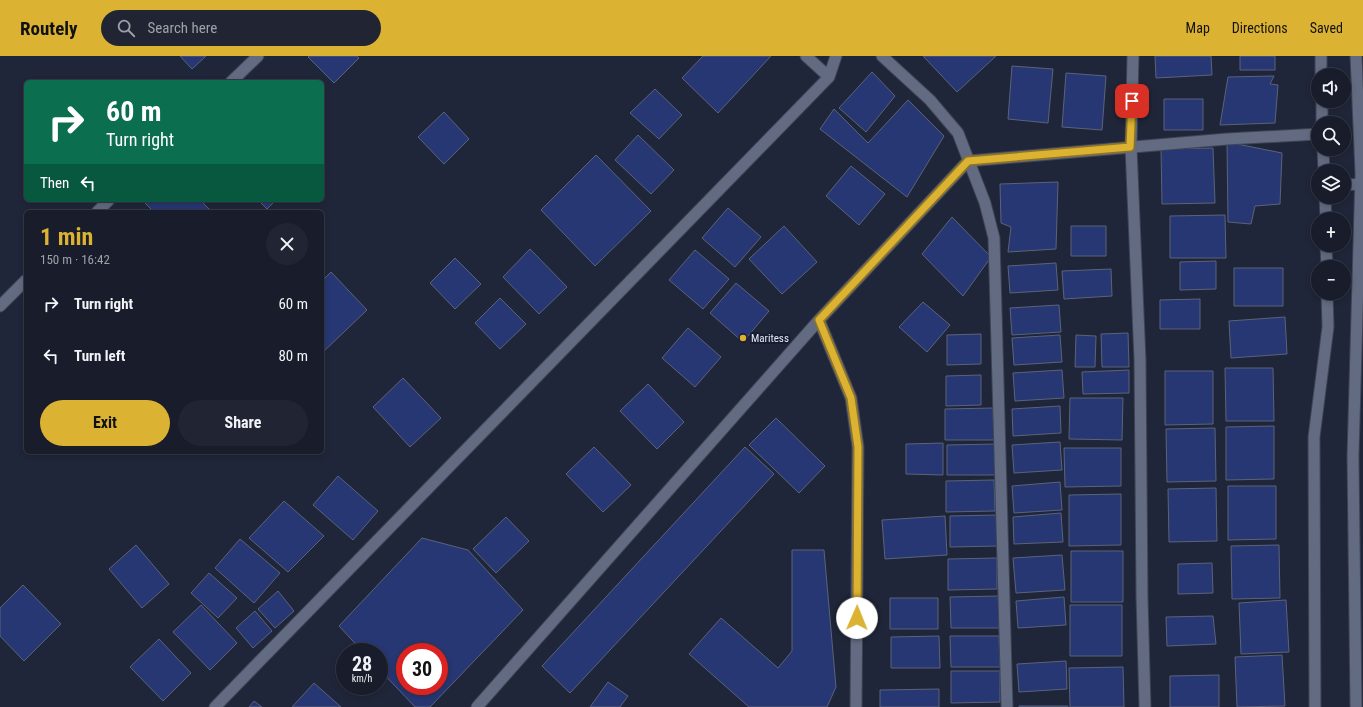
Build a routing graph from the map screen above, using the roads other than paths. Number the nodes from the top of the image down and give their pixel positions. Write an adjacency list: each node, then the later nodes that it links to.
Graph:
1 (258, 56): 10 (street)
2 (806, 56): 9 (street)
3 (836, 56): 9 (street)
4 (882, 56): 13 (street)
5 (1133, 56): 12 (street)
6 (1321, 56): 8 (street)
7 (1356, 56): 14 (street)
8 (1321, 68)
9 (829, 77): 22 (street)
10 (233, 80)
11 (1311, 134): 12 (street)
12 (1130, 147): 13 (street); 26 (street)
13 (968, 161): 21 (street); 25 (street)
14 (1360, 184): 15 (street); 28 (street)
15 (1351, 185)
16 (107, 202): 17 (street)
17 (99, 210)
18 (24, 282): 20 (street)
19 (1327, 300): 27 (street)
20 (1, 301)
21 (819, 320): 23 (street); 24 (street)
22 (215, 707)
23 (477, 707)
24 (856, 707)
25 (1007, 707)
26 (1145, 707)
27 (1315, 707)
28 (1356, 707)

